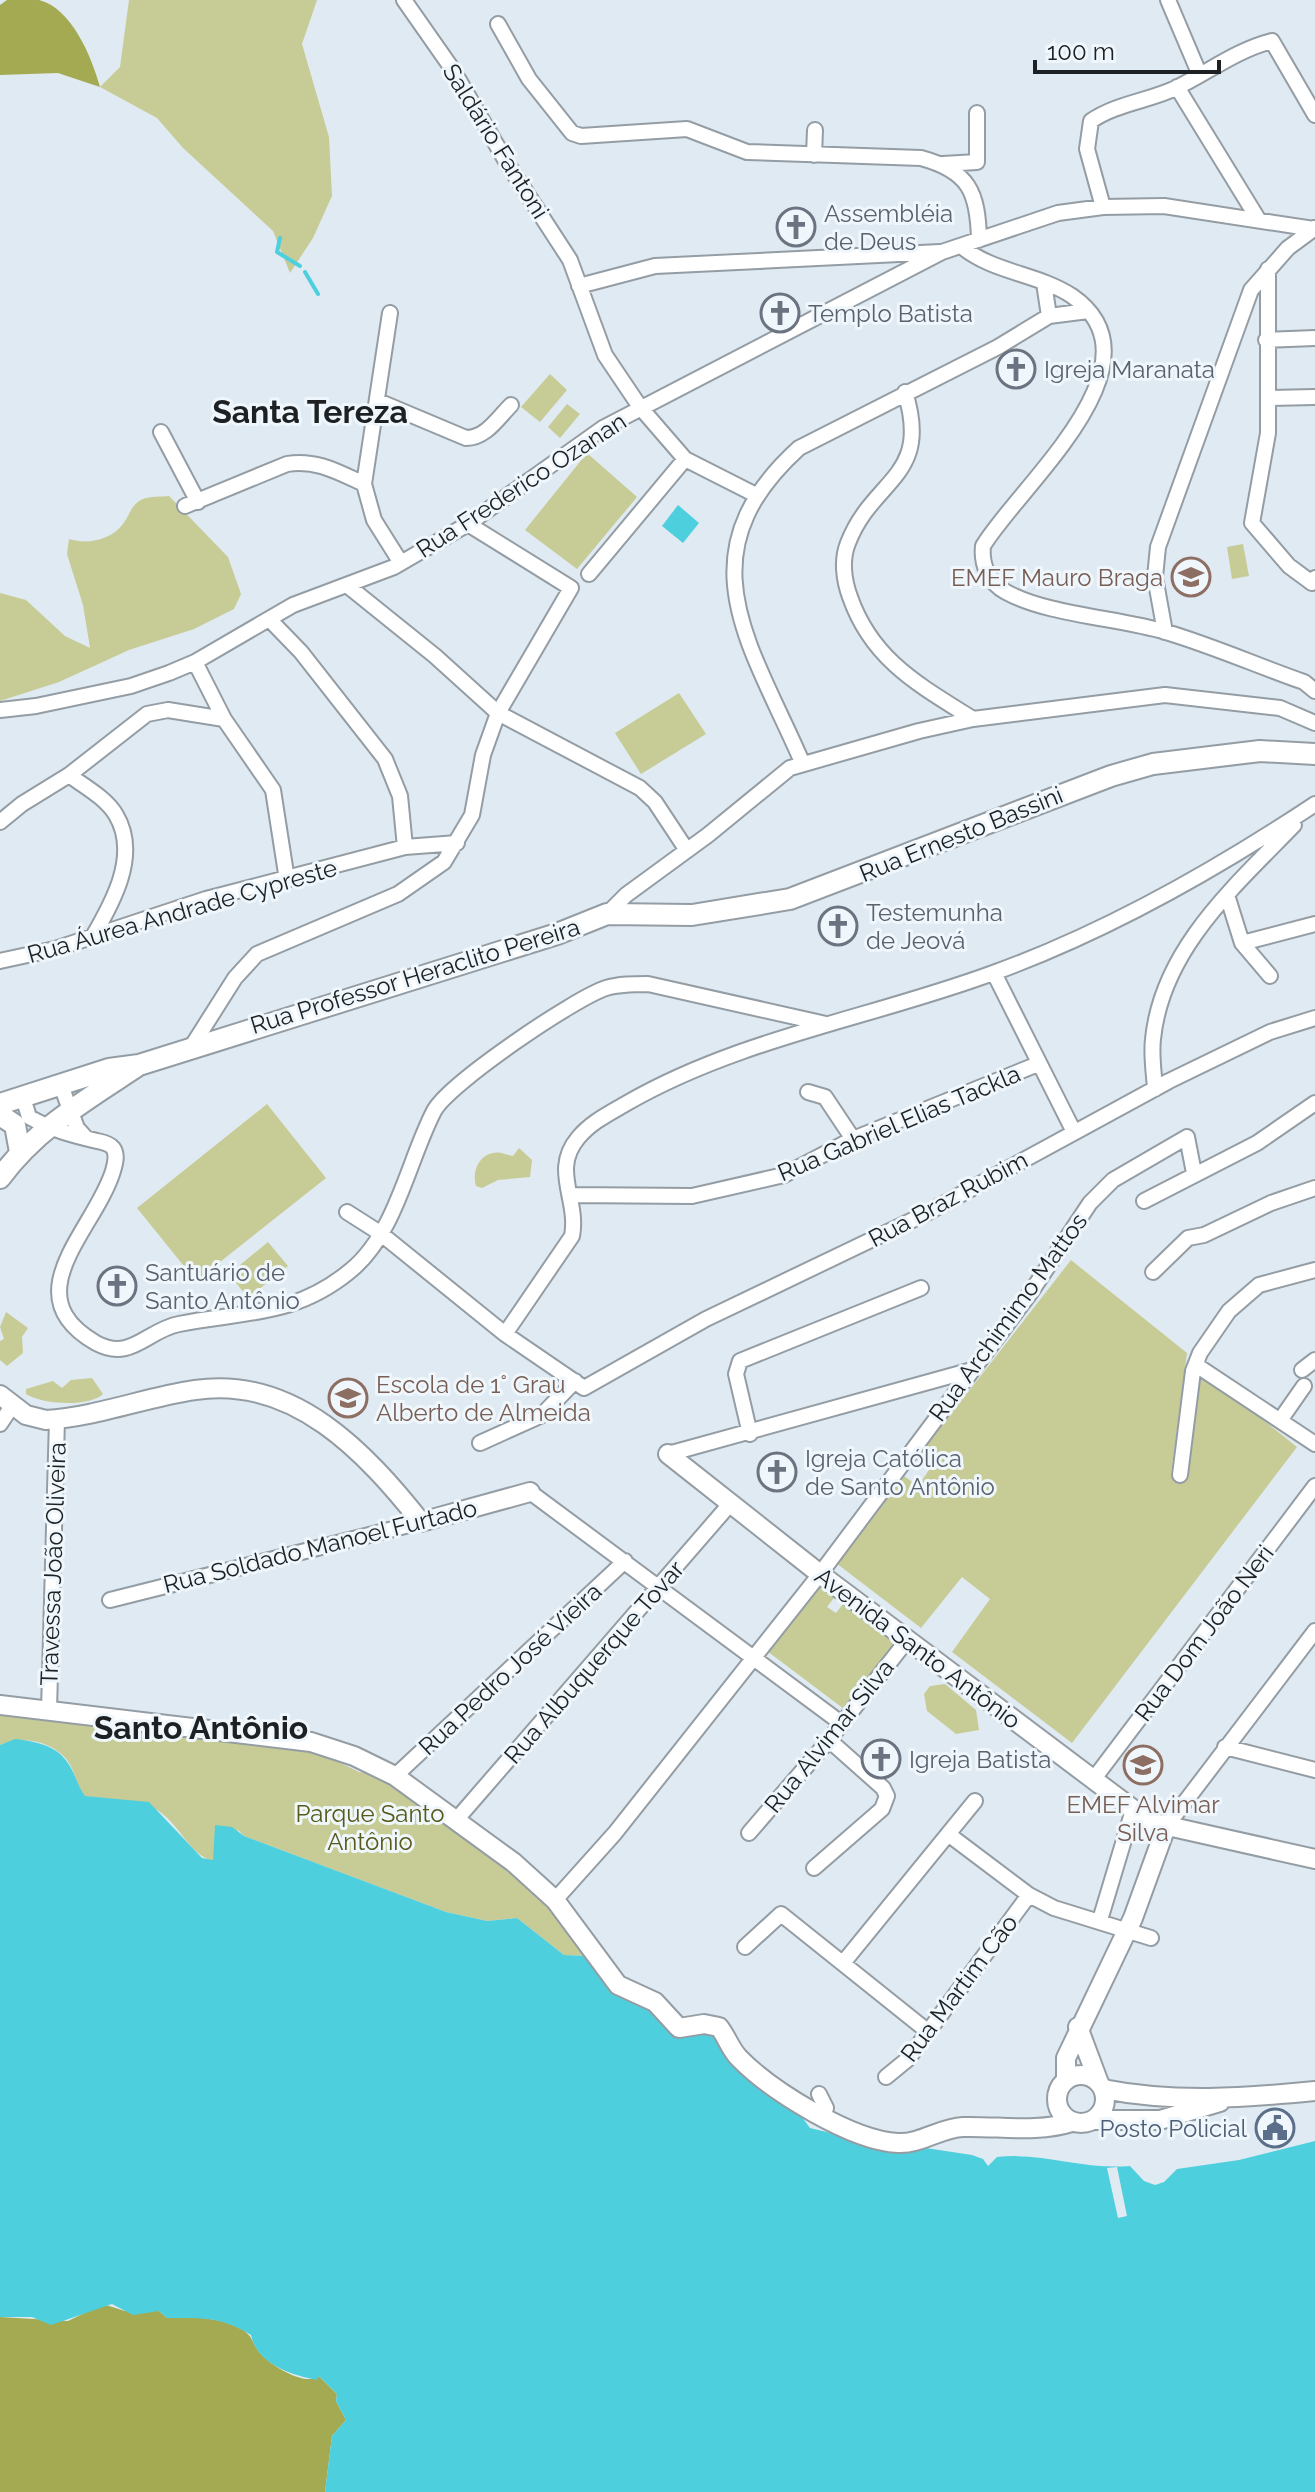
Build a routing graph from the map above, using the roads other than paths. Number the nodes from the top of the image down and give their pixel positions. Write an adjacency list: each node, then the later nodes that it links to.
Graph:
1 (404, 0): 19 (street, Saldário Fantoni)
2 (1168, 0): 4 (street)
3 (498, 24): 9 (street)
4 (1199, 73): 5 (street); 7 (street)
5 (1177, 87): 11 (street); 12 (street)
6 (977, 113): 10 (street)
7 (1315, 115)
8 (815, 130): 9 (street)
9 (814, 155): 10 (street)
10 (943, 164): 14 (street)
11 (1103, 207): 12 (street, Rua Frederico Ozanan); 14 (street, Rua Frederico Ozanan)
12 (1258, 219): 13 (street, Rua Frederico Ozanan)
13 (1314, 228): 17 (street)
14 (979, 240): 15 (street, Rua Frederico Ozanan)
15 (961, 246): 16 (street, Rua Frederico Ozanan); 18 (street)
16 (942, 252): 19 (street); 30 (street, Rua Frederico Ozanan)
17 (1268, 269): 24 (street); 41 (street)
18 (1044, 283): 20 (street); 22 (street)
19 (579, 286): 30 (street, Saldário Fantoni)
20 (1088, 311): 22 (street); 41 (street)
21 (390, 313): 28 (street)
22 (1049, 316): 25 (street)
23 (1315, 338): 24 (street)
24 (1266, 340): 27 (street)
25 (905, 392): 34 (street); 47 (street)
26 (1315, 397): 27 (street)
27 (1269, 398): 38 (street)
28 (378, 401): 29 (street); 33 (street)
29 (511, 405)
30 (640, 407): 32 (street, Saldário Fantoni); 35 (street, Rua Frederico Ozanan)
31 (161, 432): 33 (street)
32 (685, 459): 34 (street); 37 (street)
33 (364, 484): 36 (street)
34 (756, 495): 50 (street)
35 (468, 524): 36 (street, Rua Frederico Ozanan); 45 (street)
36 (401, 563): 39 (street, Rua Frederico Ozanan)
37 (589, 574)
38 (1314, 581)
39 (348, 586): 40 (street, Rua Frederico Ozanan); 45 (street)
40 (269, 619): 42 (street, Rua Frederico Ozanan); 55 (street)
41 (1165, 632): 43 (street)
42 (195, 662): 44 (street, Rua Frederico Ozanan); 46 (street)
43 (1315, 691)
44 (0, 710)
45 (498, 713): 54 (street); 56 (street)
46 (224, 719): 51 (street); 57 (street)
47 (973, 719): 48 (street, Rua Professor Heraclito Pereira); 50 (street, Rua Professor Heraclito Pereira)
48 (1315, 723)
49 (1315, 754): 59 (main road, Rua Ernesto Bassini)
50 (802, 762): 56 (street, Rua Professor Heraclito Pereira)
51 (69, 775): 53 (street); 61 (street)
52 (1315, 804): 58 (street); 64 (street)
53 (0, 822)
54 (457, 843): 55 (street, Rua Áurea Andrade Cypreste); 68 (street)
55 (405, 847): 57 (street, Rua Áurea Andrade Cypreste)
56 (686, 849): 59 (street, Rua Professor Heraclito Pereira)
57 (287, 880): 61 (street, Rua Áurea Andrade Cypreste)
58 (1227, 895): 62 (street); 72 (street)
59 (607, 914): 68 (main road, Rua Professor Heraclito Pereira)
60 (1315, 924): 62 (street)
61 (92, 938): 63 (street, Rua Áurea Andrade Cypreste)
62 (1242, 943): 65 (street)
63 (0, 961)
64 (994, 973): 67 (street); 69 (street)
65 (1270, 976)
66 (1315, 1018): 72 (street, Rua Braz Rubim)
67 (826, 1024): 87 (street); 90 (street)
68 (192, 1046): 70 (main road, Rua Professor Heraclito Pereira)
69 (1038, 1064): 80 (street); 82 (street, Rua Gabriel Elias Tackla)
70 (139, 1065): 71 (main road, Rua Professor Heraclito Pereira); 77 (main road)
71 (60, 1083): 74 (main road, Rua Professor Heraclito Pereira); 77 (street)
72 (1155, 1089): 80 (street, Rua Braz Rubim)
73 (808, 1092): 82 (street)
74 (29, 1094): 76 (main road, Rua Professor Heraclito Pereira); 79 (street)
75 (1315, 1103): 84 (street)
76 (0, 1104)
77 (71, 1109): 79 (main road); 81 (street)
78 (0, 1115): 83 (main road)
79 (48, 1127): 81 (street); 83 (main road)
80 (1074, 1132): 99 (street, Rua Braz Rubim)
81 (85, 1137): 90 (street)
82 (853, 1139): 87 (street, Rua Gabriel Elias Tackla)
83 (20, 1152): 85 (main road)
84 (1194, 1173): 88 (street); 97 (street, Rua Archimimo Mattos)
85 (0, 1178)
86 (1315, 1188): 92 (street)
87 (570, 1195): 94 (street)
88 (1144, 1201)
89 (347, 1212): 90 (street)
90 (380, 1233): 94 (street)
91 (1315, 1270): 96 (street)
92 (1153, 1272)
93 (921, 1288): 105 (street)
94 (505, 1334): 99 (street)
95 (1315, 1360): 98 (street)
96 (1196, 1365): 103 (street); 109 (street)
97 (973, 1370): 105 (street); 115 (street, Rua Archimimo Mattos)
98 (1302, 1370)
99 (579, 1384): 107 (street, Rua Braz Rubim)
100 (1304, 1386): 103 (street)
101 (6, 1400): 102 (street); 104 (street)
102 (57, 1419): 113 (street); 122 (street, Travessa João Oliveira)
103 (1281, 1419): 106 (street)
104 (0, 1424)
105 (750, 1434): 108 (street)
106 (1313, 1439)
107 (480, 1443)
108 (668, 1454): 112 (street, Avenida Santo Antônio)
109 (1180, 1475)
110 (1315, 1486): 128 (street, Rua Dom João Neri)
111 (530, 1492): 113 (street, Rua Soldado Manoel Furtado); 114 (street)
112 (730, 1504): 115 (street, Avenida Santo Antônio); 116 (street, Rua Albuquerque Tovar)
113 (421, 1522): 117 (street, Rua Soldado Manoel Furtado)
114 (625, 1561): 116 (street); 127 (street, Rua Pedro José Vieira)
115 (820, 1574): 119 (street, Avenida Santo Antônio); 120 (street, Rua Archimimo Mattos)
116 (660, 1587): 120 (street); 131 (street, Rua Albuquerque Tovar)
117 (110, 1600)
118 (1315, 1631): 125 (street)
119 (908, 1639): 123 (street, Rua Alvimar Silva); 128 (street, Avenida Santo Antônio)
120 (752, 1658): 123 (street); 138 (street, Rua Archimimo Mattos)
121 (0, 1705): 122 (street)
122 (49, 1710): 127 (street)
123 (841, 1723): 124 (street, Rua Alvimar Silva)
124 (829, 1740): 133 (street, Rua Alvimar Silva); 136 (street)
125 (1225, 1747): 126 (street); 132 (street)
126 (1315, 1770)
127 (395, 1776): 131 (street)
128 (1093, 1780): 130 (street, Avenida Santo Antônio)
129 (975, 1801): 134 (street)
130 (1133, 1810): 132 (street, Avenida Santo Antônio); 139 (street)
131 (457, 1819): 138 (street)
132 (1166, 1827): 135 (street, Avenida Santo Antônio); 140 (street)
133 (749, 1833)
134 (948, 1834): 137 (street); 143 (street)
135 (1315, 1859)
136 (814, 1868)
137 (1029, 1895): 139 (street); 145 (street, Rua Martim Cão)
138 (555, 1900): 152 (street)
139 (1100, 1920): 140 (street)
140 (1127, 1930): 141 (street); 144 (street)
141 (1151, 1938)
142 (745, 1947): 143 (street)
143 (843, 1963): 145 (street)
144 (1078, 2027): 147 (street); 148 (street)
145 (926, 2030): 146 (street, Rua Martim Cão)
146 (886, 2077)
147 (1101, 2086): 148 (street); 151 (street); 153 (street)
148 (1062, 2087): 154 (street); 155 (street)
149 (1315, 2091): 151 (street)
150 (819, 2094): 152 (street)
151 (1226, 2099): 153 (street)
152 (823, 2118): 155 (street)
153 (1094, 2120): 154 (street)
154 (1072, 2122): 155 (street)
155 (1029, 2128)

